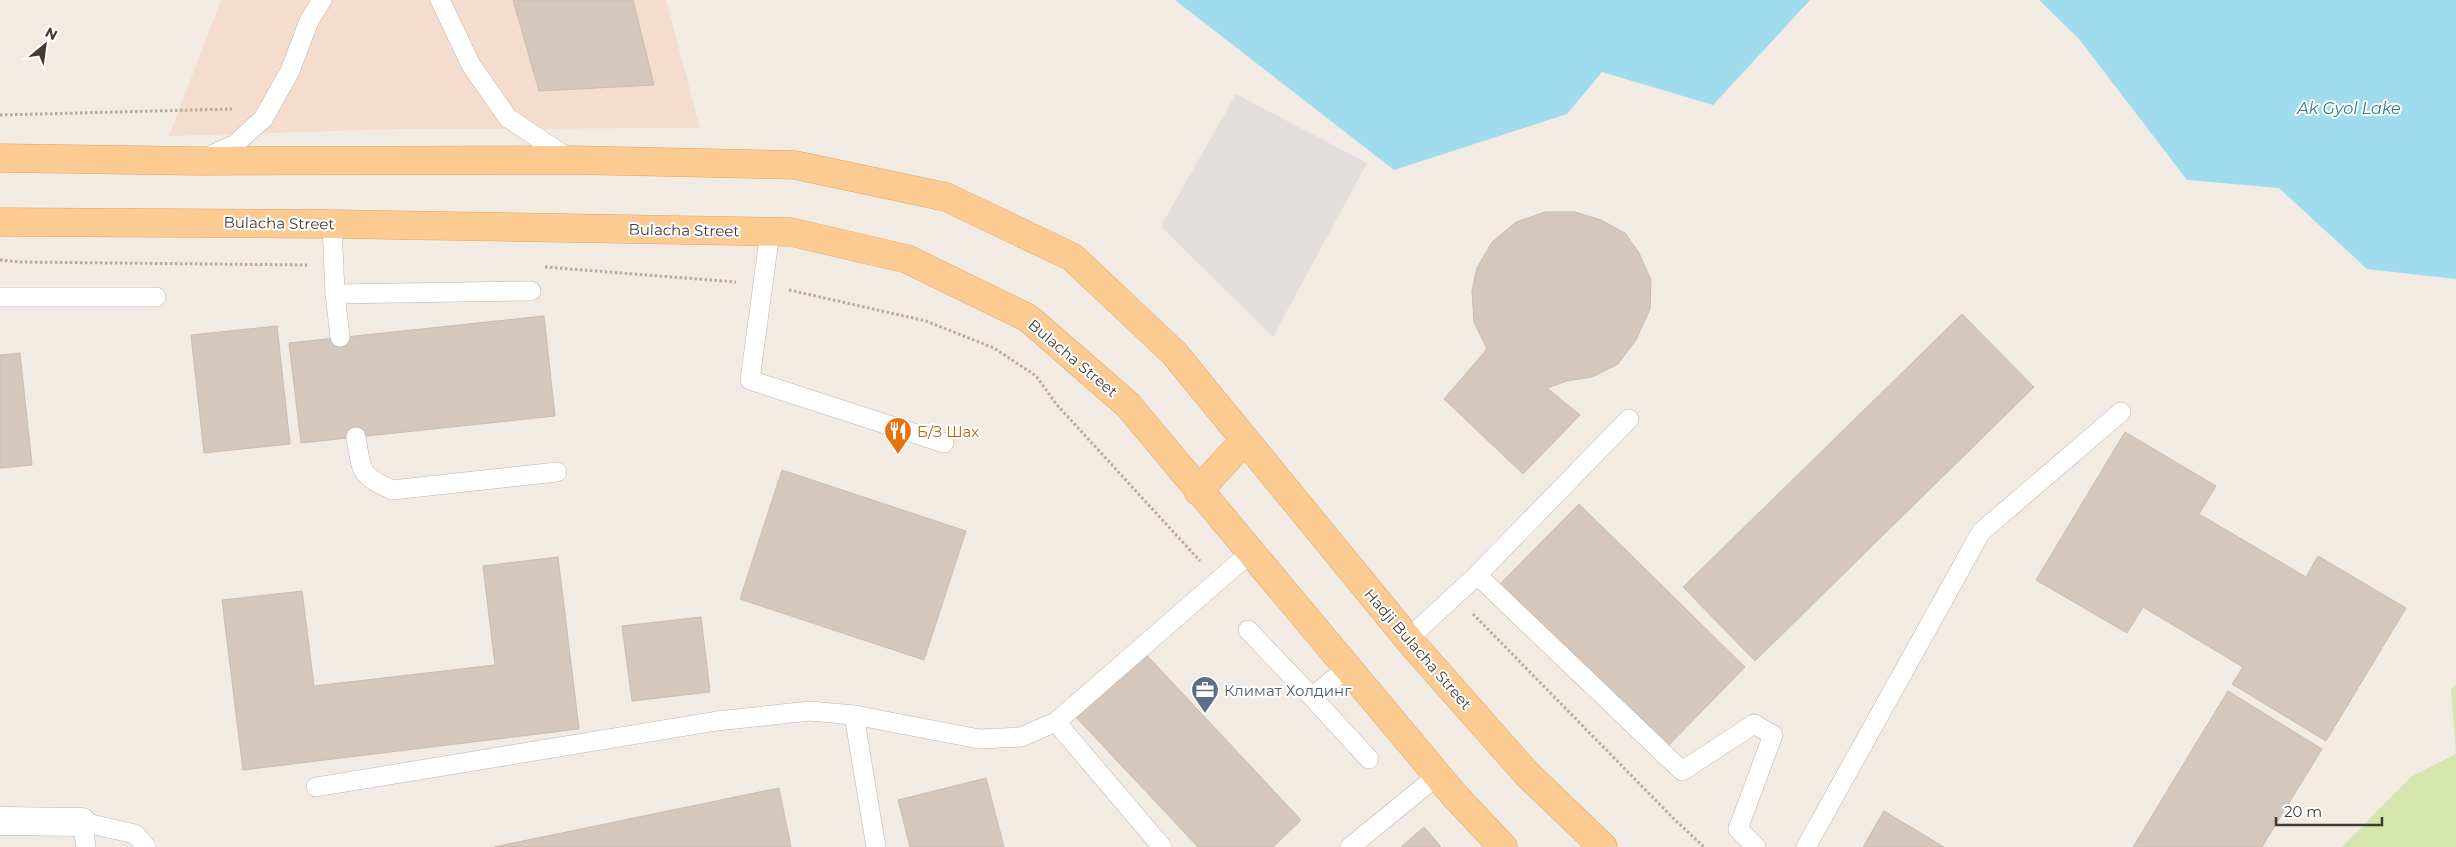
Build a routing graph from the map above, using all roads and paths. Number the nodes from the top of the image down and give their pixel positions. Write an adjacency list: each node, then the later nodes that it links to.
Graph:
1 (322, 0): 3 (lane)
2 (440, 0): 6 (lane)
3 (269, 108): 4 (path); 7 (lane)
4 (0, 115)
5 (0, 158): 7 (main road)
6 (571, 160): 7 (main road); 23 (main road)
7 (198, 161)
8 (0, 222): 9 (main road, Bulacha Street)
9 (332, 224): 10 (main road, Bulacha Street); 12 (lane)
10 (770, 232): 14 (lane); 26 (main road, Bulacha Street)
11 (0, 260): 12 (path)
12 (334, 266): 16 (lane)
13 (542, 267): 14 (path)
14 (763, 284): 24 (lane); 29 (path)
15 (531, 291): 16 (lane)
16 (335, 294): 19 (lane)
17 (0, 297): 18 (lane)
18 (156, 297)
19 (340, 337)
20 (2121, 412): 50 (lane)
21 (1629, 419): 28 (lane)
22 (356, 437): 25 (lane)
23 (1245, 440): 26 (main road); 32 (main road, Hadji Bulacha Street)
24 (944, 443)
25 (557, 472)
26 (1198, 491): 27 (main road, Bulacha Street)
27 (1250, 553): 29 (lane); 33 (main road)
28 (1477, 575): 30 (lane); 49 (lane)
29 (1217, 581): 36 (lane)
30 (1456, 596): 32 (lane); 48 (path)
31 (1248, 630): 34 (lane)
32 (1408, 639): 47 (main road, Hadji Bulacha Street)
33 (1347, 668): 34 (lane); 38 (main road)
34 (1312, 696): 37 (lane)
35 (854, 715): 36 (lane); 39 (lane); 43 (lane)
36 (1056, 722): 44 (lane)
37 (1368, 759)
38 (1438, 776): 45 (lane); 46 (main road)
39 (316, 787)
40 (0, 821): 41 (street)
41 (84, 835): 42 (lane)
42 (146, 847)
43 (876, 847)
44 (1162, 847)
45 (1350, 847)
46 (1503, 847)
47 (1603, 847)
48 (1704, 847)
49 (1756, 847)
50 (1806, 847)

